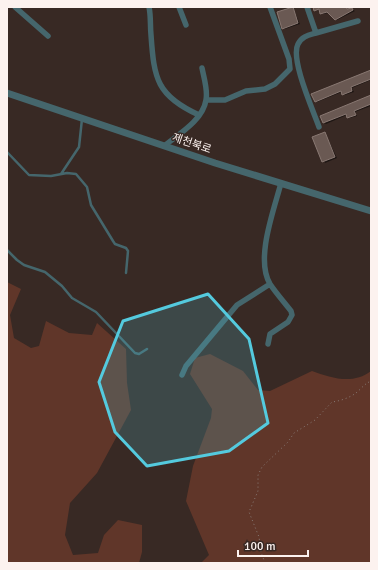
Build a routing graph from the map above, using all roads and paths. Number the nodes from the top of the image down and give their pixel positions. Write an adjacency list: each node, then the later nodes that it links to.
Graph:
1 (15, 7): 9 (street)
2 (149, 7): 13 (street)
3 (179, 7): 7 (street)
4 (270, 7): 12 (street)
5 (307, 7): 8 (street)
6 (358, 21): 8 (street)
7 (186, 25)
8 (316, 33): 15 (street)
9 (48, 36)
10 (202, 68): 12 (street)
11 (7, 93): 14 (street, 제천북로)
12 (206, 100): 13 (street)
13 (199, 115): 16 (street)
14 (82, 118): 16 (street, 제천북로); 18 (lane)
15 (319, 126)
16 (164, 146): 19 (street, 제천북로)
17 (7, 152): 18 (lane)
18 (61, 174): 22 (lane)
19 (281, 183): 20 (street, 제천북로); 23 (street)
20 (371, 211)
21 (7, 250): 25 (lane)
22 (126, 273)
23 (270, 284): 24 (street); 26 (street)
24 (268, 344)
25 (147, 349)
26 (182, 375)
27 (371, 381): 28 (path)
28 (265, 563)

